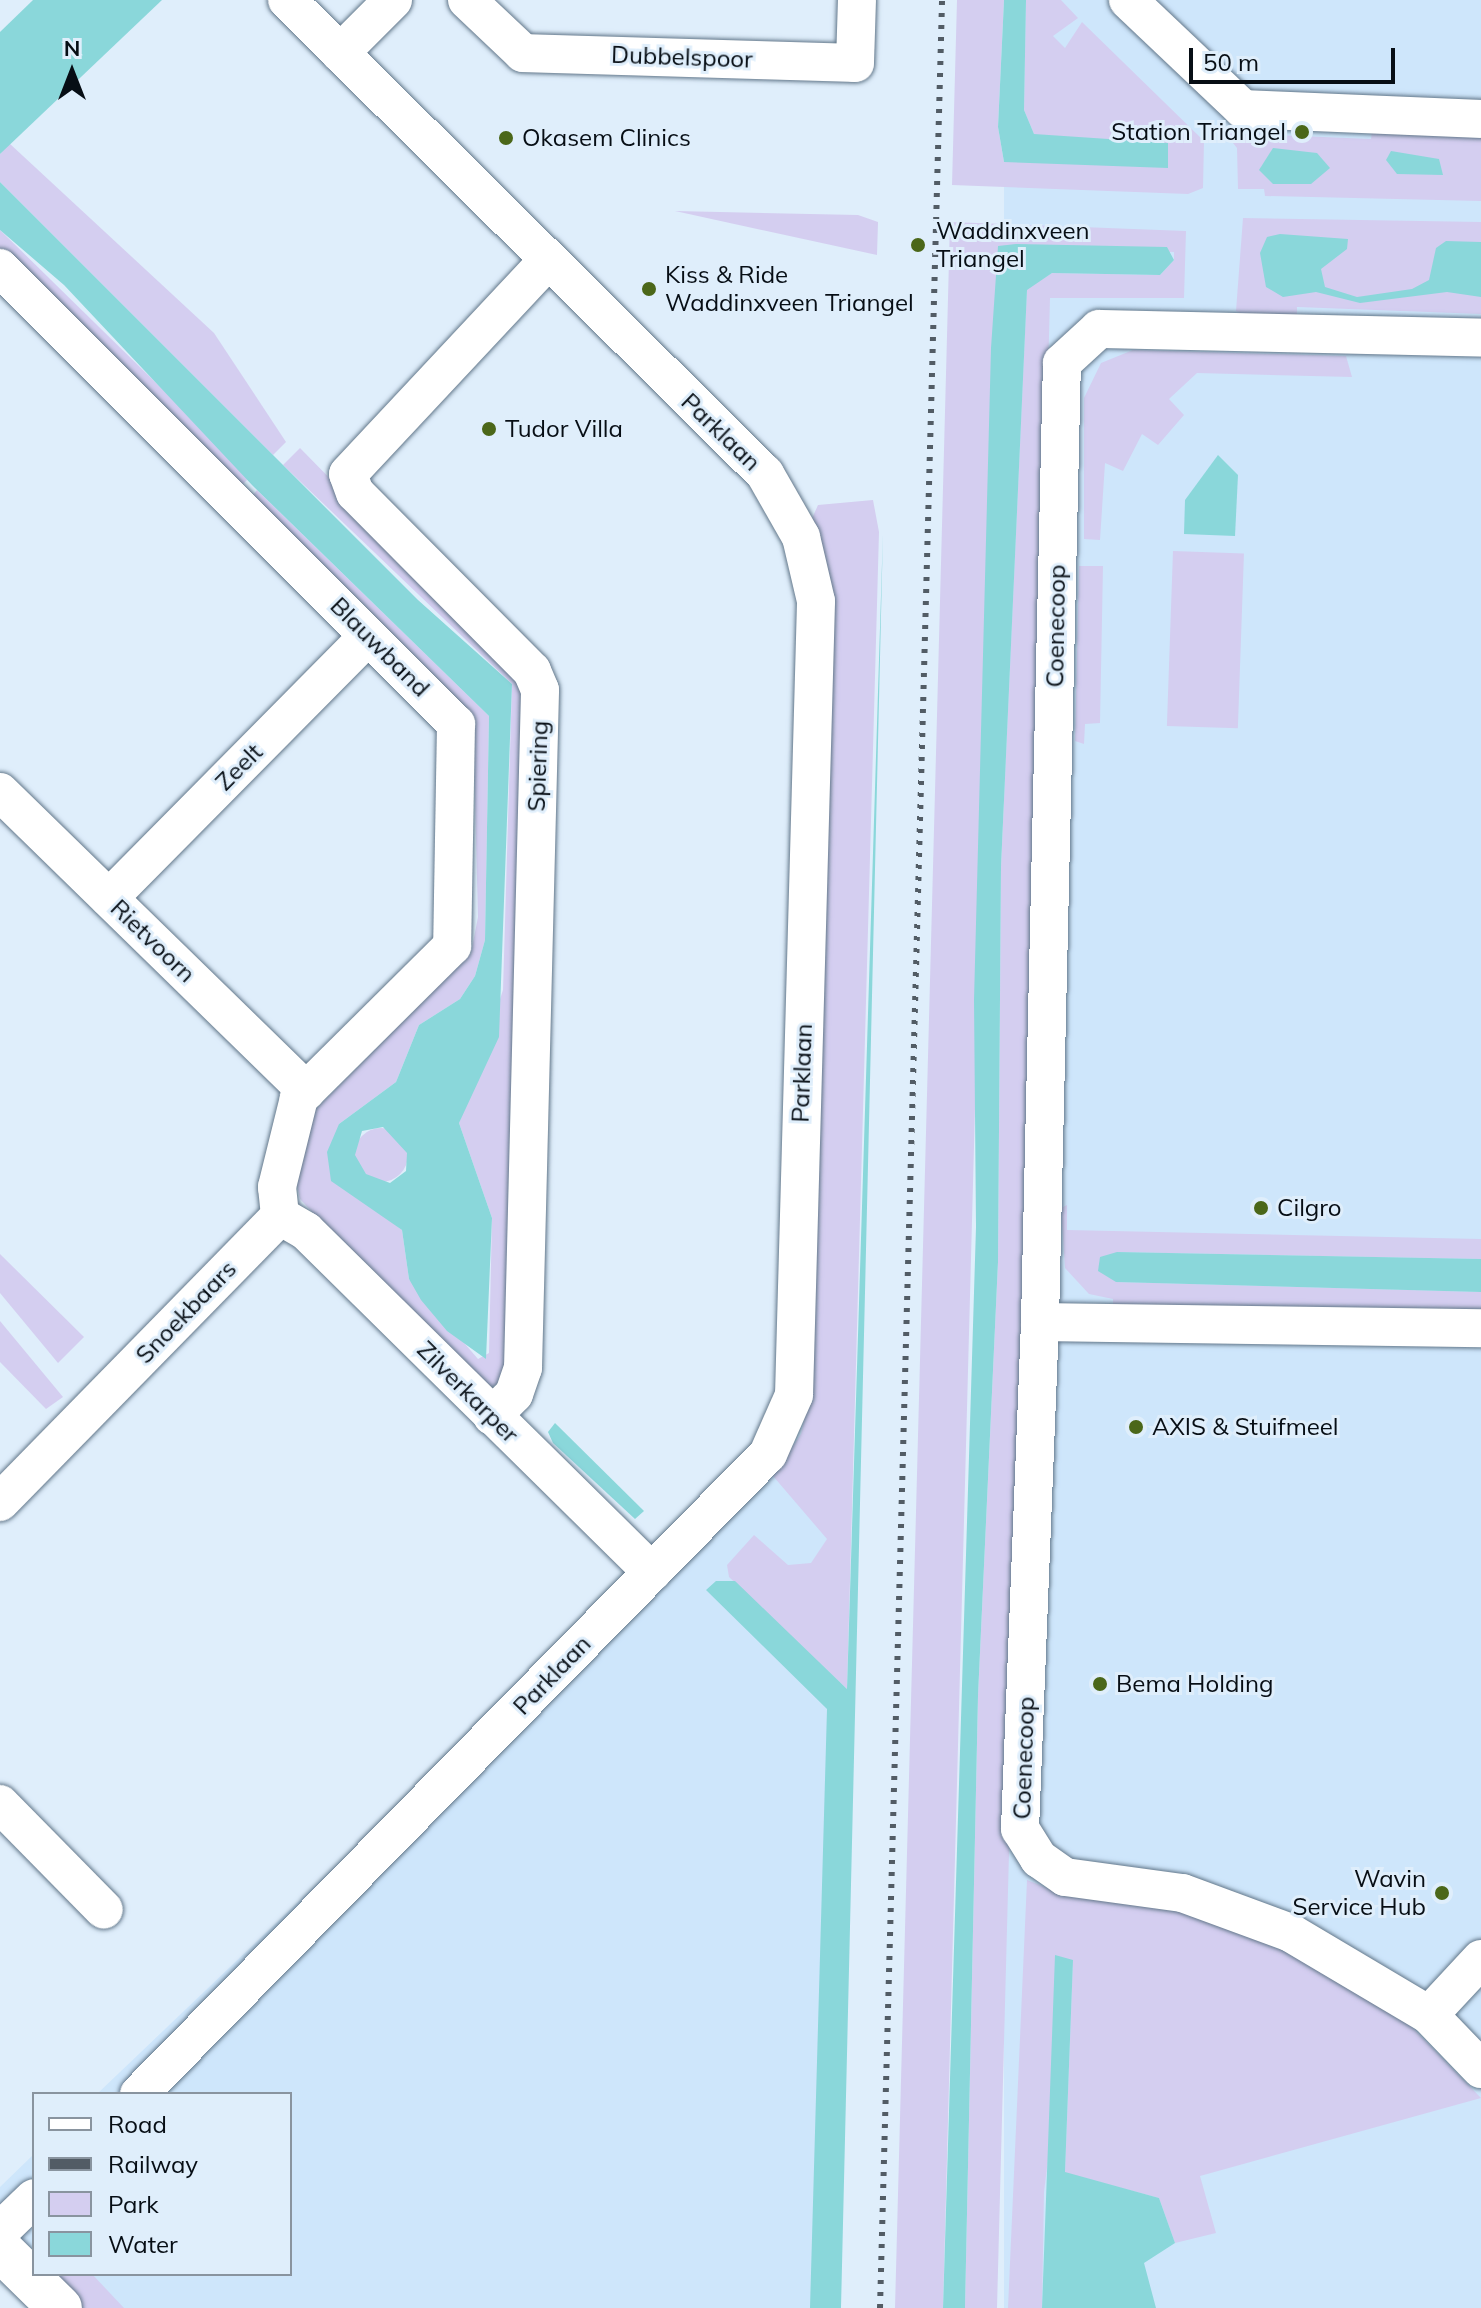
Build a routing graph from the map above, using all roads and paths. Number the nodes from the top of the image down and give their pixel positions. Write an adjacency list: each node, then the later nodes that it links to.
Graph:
1 (287, 0): 6 (street, Parklaan)
2 (393, 0): 6 (street)
3 (467, 0): 4 (street, Dubbelspoor)
4 (857, 0)
5 (1128, 0): 7 (street)
6 (340, 53): 8 (street, Parklaan)
7 (1481, 119)
8 (548, 260): 18 (street, Spiering); 20 (street, Parklaan)
9 (0, 268): 11 (street, Blauwband)
10 (1481, 338): 16 (street, Coenecoop)
11 (368, 636): 13 (street, Zeelt); 14 (street, Blauwband)
12 (0, 792): 13 (street, Rietvoorn)
13 (109, 898): 14 (street, Rietvoorn)
14 (306, 1091): 15 (street)
15 (280, 1216): 18 (street, Zilverkarper); 19 (street, Snoekbaars)
16 (1040, 1322): 17 (street); 24 (street, Coenecoop)
17 (1481, 1328)
18 (492, 1416): 20 (street, Zilverkarper)
19 (0, 1502)
20 (652, 1572): 26 (street, Parklaan)
21 (0, 1804): 22 (street)
22 (104, 1910)
23 (1481, 1959): 24 (street)
24 (1429, 2015): 25 (street, Coenecoop)
25 (1481, 2069)
26 (141, 2092)
27 (32, 2200): 28 (street)
28 (0, 2231)
29 (0, 2249): 30 (main road)
30 (60, 2308)

